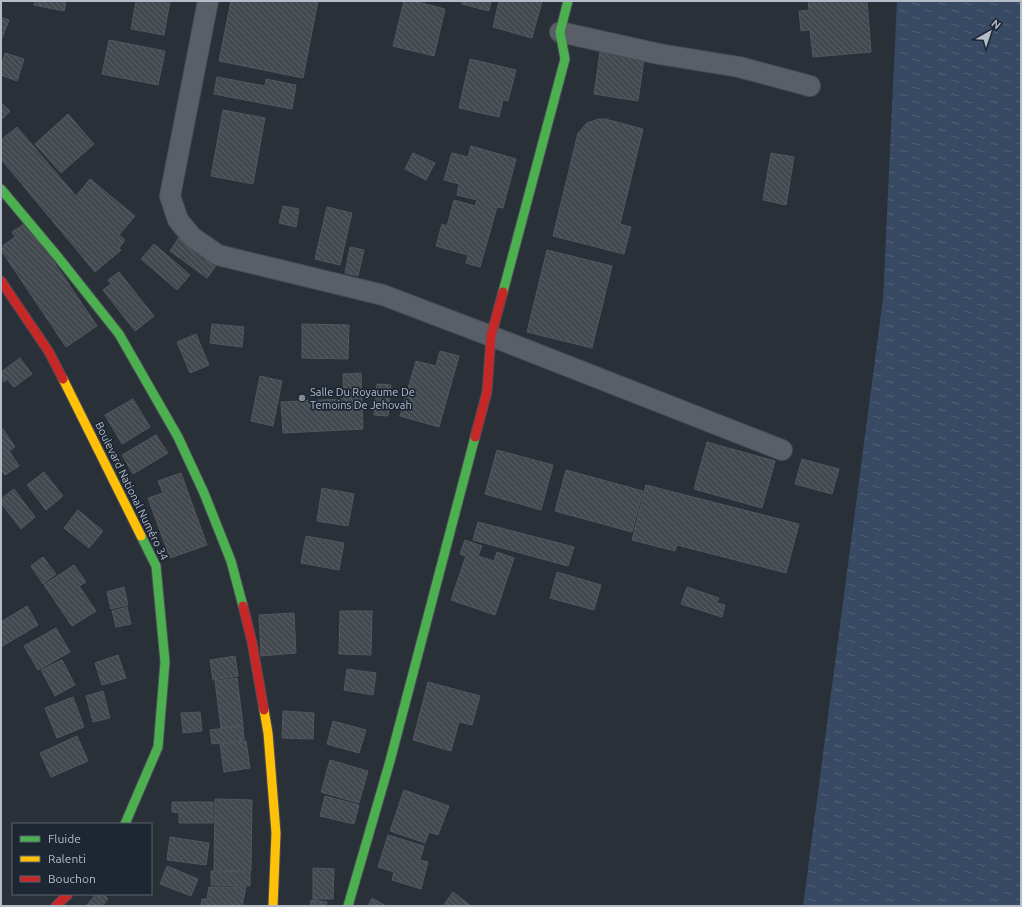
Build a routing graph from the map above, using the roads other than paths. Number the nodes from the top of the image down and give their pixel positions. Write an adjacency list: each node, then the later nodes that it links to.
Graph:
1 (208, 1): 7 (street)
2 (568, 1): 3 (main road)
3 (560, 32): 4 (street); 7 (main road)
4 (810, 86)
5 (1, 189): 12 (main road)
6 (1, 281): 9 (main road, Boulevard National Numéro 34)
7 (492, 336): 8 (street); 13 (main road)
8 (782, 450)
9 (125, 823)
10 (67, 895): 11 (main road)
11 (56, 906)
12 (273, 906)
13 (348, 906)

